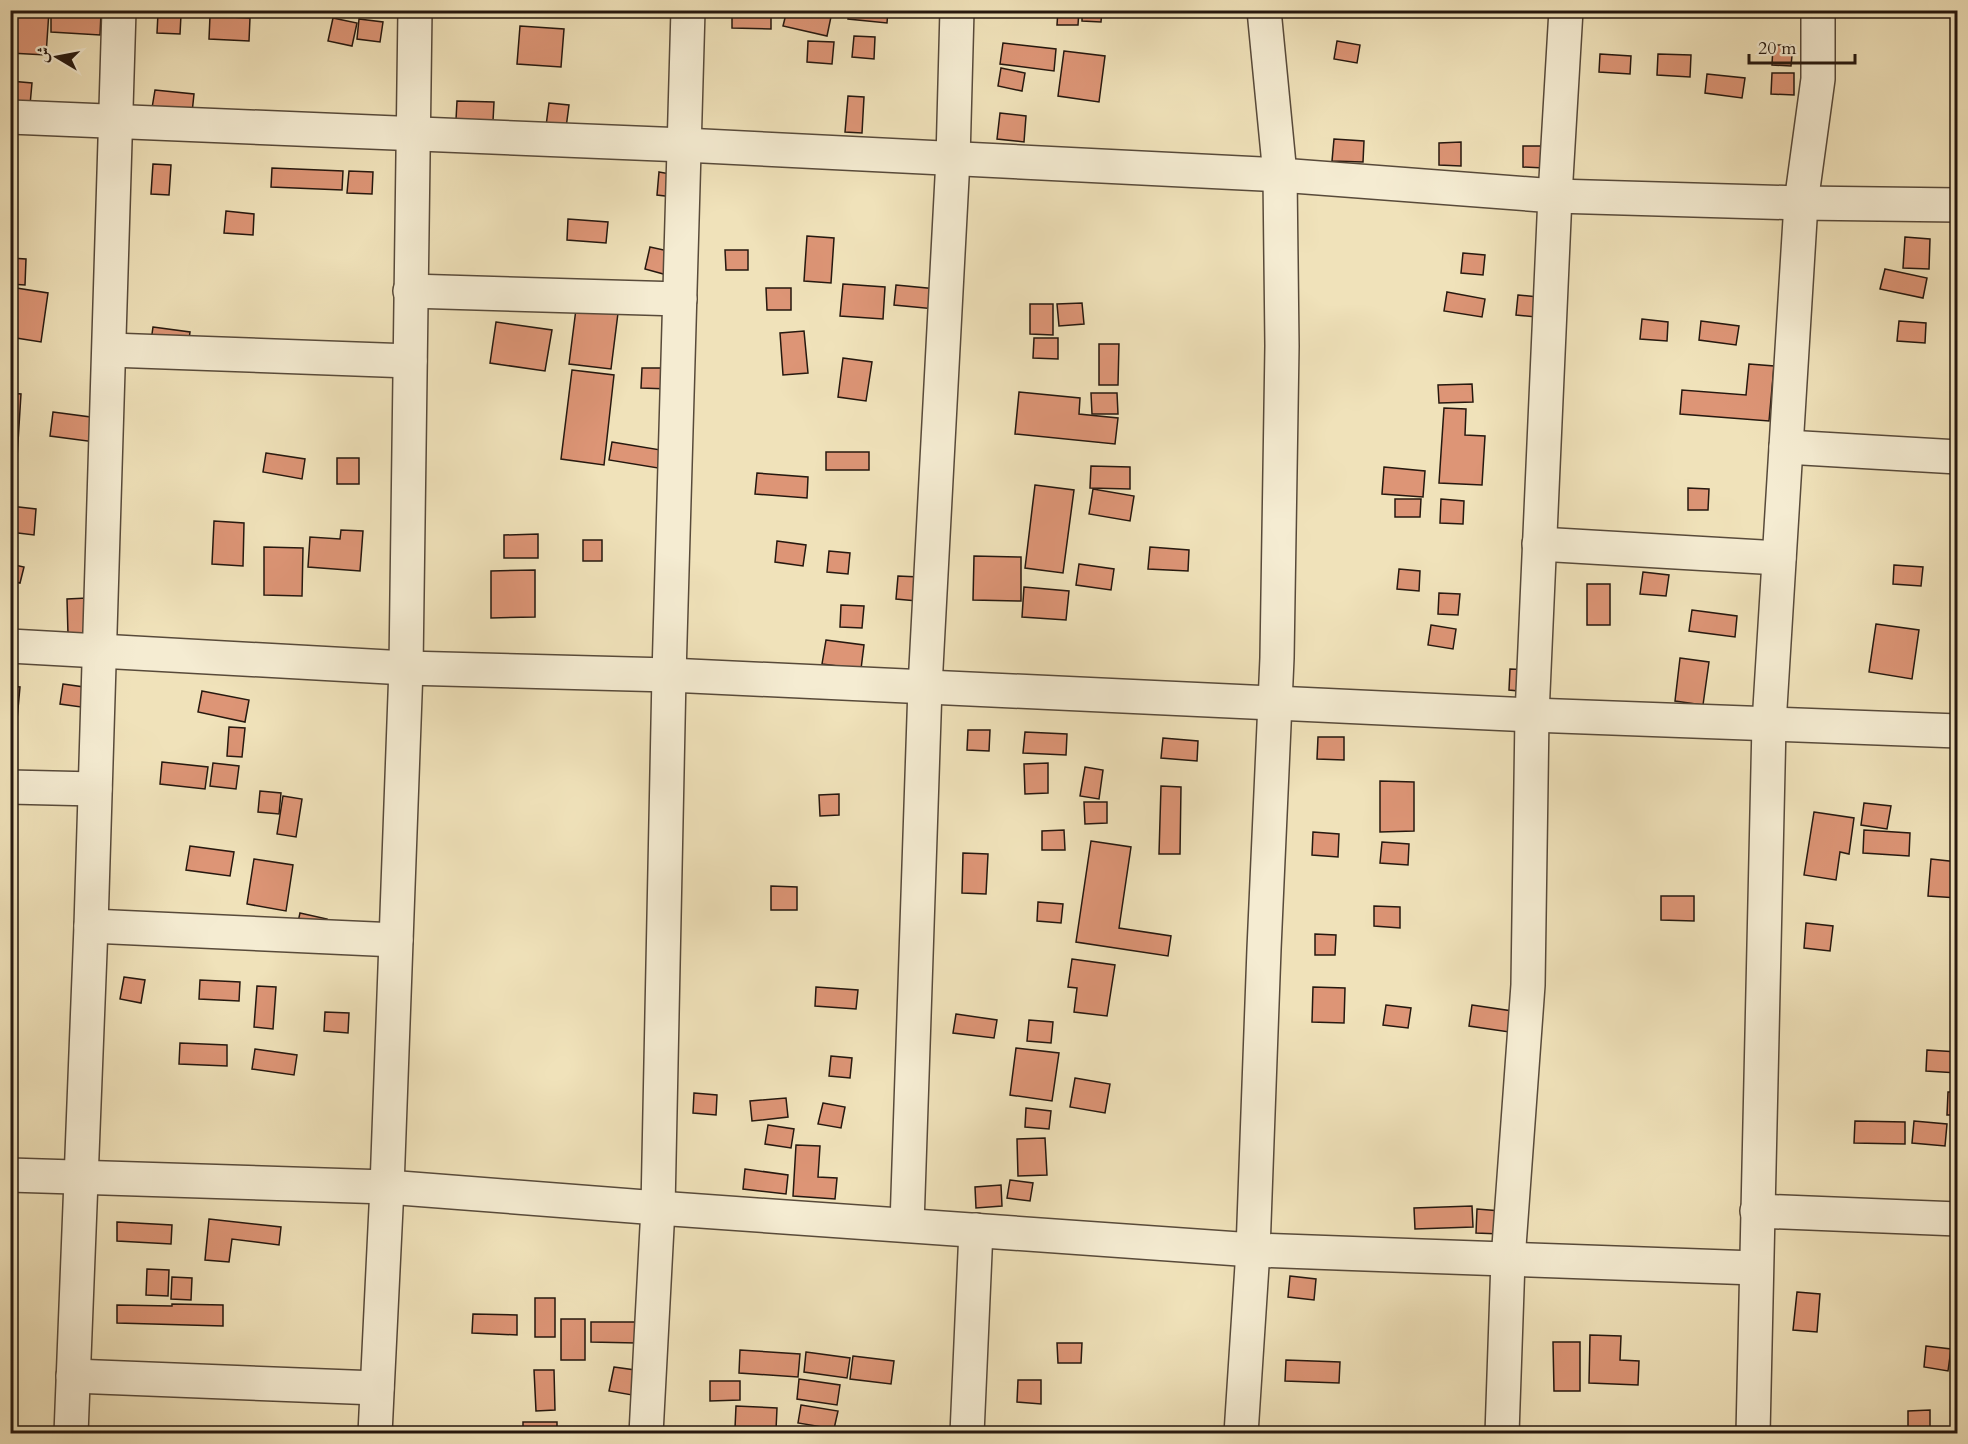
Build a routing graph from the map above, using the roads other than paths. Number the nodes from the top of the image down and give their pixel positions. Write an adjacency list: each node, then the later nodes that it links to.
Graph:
1 (119, 10): 9 (street)
2 (415, 10): 10 (street)
3 (688, 10): 11 (street)
4 (957, 10): 12 (street)
5 (1264, 10): 13 (street)
6 (1566, 10): 14 (street)
7 (1818, 10): 15 (street)
8 (10, 117): 9 (street)
9 (115, 121): 10 (street); 19 (street)
10 (412, 134): 11 (street); 17 (street)
11 (684, 144): 12 (street); 18 (street)
12 (953, 159): 13 (street); 29 (street)
13 (1280, 175): 14 (street); 30 (street)
14 (1554, 196): 15 (street); 23 (street)
15 (1801, 203): 16 (street); 21 (street)
16 (1958, 204)
17 (410, 291): 18 (street); 20 (street)
18 (680, 299): 28 (street)
19 (110, 350): 20 (street); 26 (street)
20 (410, 361): 27 (street)
21 (1786, 447): 22 (street); 24 (street)
22 (1958, 457)
23 (1539, 544): 24 (street); 31 (street)
24 (1779, 558): 32 (street)
25 (10, 646): 26 (street)
26 (100, 651): 27 (street); 35 (street)
27 (406, 668): 28 (street); 37 (street)
28 (669, 675): 29 (street); 41 (street)
29 (925, 687): 30 (street); 44 (street)
30 (1276, 702): 31 (street); 46 (street)
31 (1532, 715): 32 (street); 47 (street)
32 (1768, 724): 33 (street); 42 (street)
33 (1958, 731)
34 (10, 787): 35 (street)
35 (95, 789): 36 (street)
36 (91, 926): 37 (street); 39 (street)
37 (396, 940): 40 (street)
38 (10, 1175): 39 (street)
39 (82, 1178): 40 (street); 49 (street)
40 (387, 1187): 41 (street); 50 (street)
41 (658, 1208): 44 (street); 53 (street)
42 (1757, 1211): 43 (street); 48 (street)
43 (1958, 1219)
44 (907, 1225): 45 (street)
45 (976, 1230): 46 (street); 54 (street)
46 (1253, 1250): 47 (street); 55 (street)
47 (1508, 1260): 48 (street); 56 (street)
48 (1755, 1268): 57 (street)
49 (73, 1376): 50 (street); 51 (street)
50 (377, 1388): 52 (street)
51 (70, 1434)
52 (375, 1434)
53 (646, 1434)
54 (967, 1434)
55 (1241, 1434)
56 (1502, 1434)
57 (1753, 1434)

